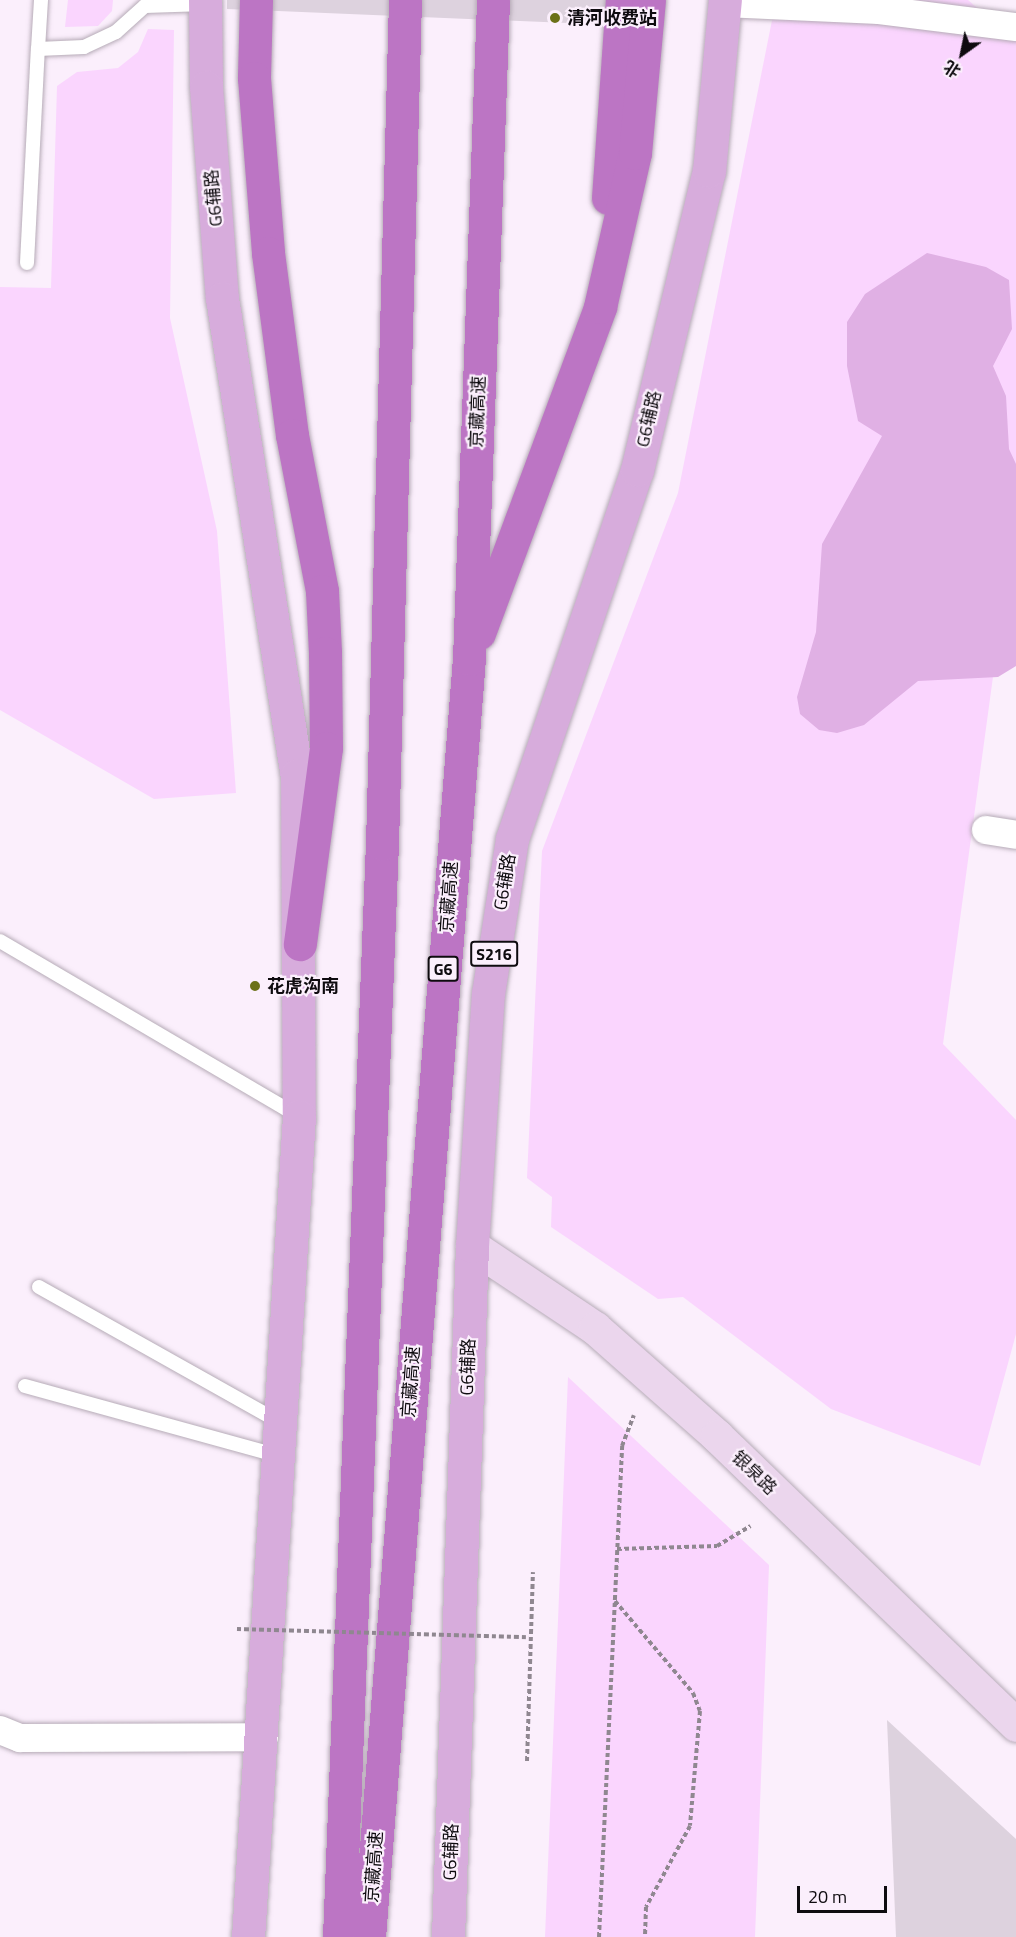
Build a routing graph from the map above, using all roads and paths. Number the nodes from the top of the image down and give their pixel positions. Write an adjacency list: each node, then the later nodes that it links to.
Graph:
1 (41, 0): 11 (lane)
2 (256, 0): 18 (highway)
3 (405, 0): 37 (highway, 京藏高速)
4 (493, 0): 14 (highway, 京藏高速 / G6)
5 (622, 0): 13 (highway)
6 (650, 0): 13 (highway)
7 (205, 2): 9 (lane); 18 (main road, G6辅路)
8 (725, 2): 10 (street); 20 (main road, G6辅路 / S216)
9 (144, 3): 11 (lane)
10 (1016, 27)
11 (38, 49): 12 (lane)
12 (27, 263)
13 (600, 307): 14 (highway)
14 (469, 660): 38 (highway, 京藏高速 / G6)
15 (986, 830): 16 (street)
16 (1016, 835)
17 (0, 941): 19 (lane)
18 (300, 944): 19 (main road, G6辅路)
19 (299, 1116): 24 (main road, G6辅路)
20 (472, 1246): 32 (main road, 银泉路); 39 (main road, G6辅路 / S216)
21 (39, 1287): 24 (lane)
22 (25, 1386): 25 (lane)
23 (634, 1415): 27 (path)
24 (280, 1421): 25 (main road, G6辅路)
25 (276, 1455): 34 (main road, G6辅路)
26 (750, 1526): 27 (path)
27 (617, 1550): 29 (path)
28 (533, 1572): 31 (path)
29 (614, 1600): 40 (path); 41 (path)
30 (237, 1629): 31 (path, bridge)
31 (529, 1637): 35 (path)
32 (1016, 1725)
33 (0, 1730): 34 (street)
34 (264, 1737): 36 (main road, G6辅路)
35 (527, 1761)
36 (248, 1937)
37 (339, 1937)
38 (369, 1937)
39 (448, 1937)
40 (599, 1937)
41 (645, 1937)

